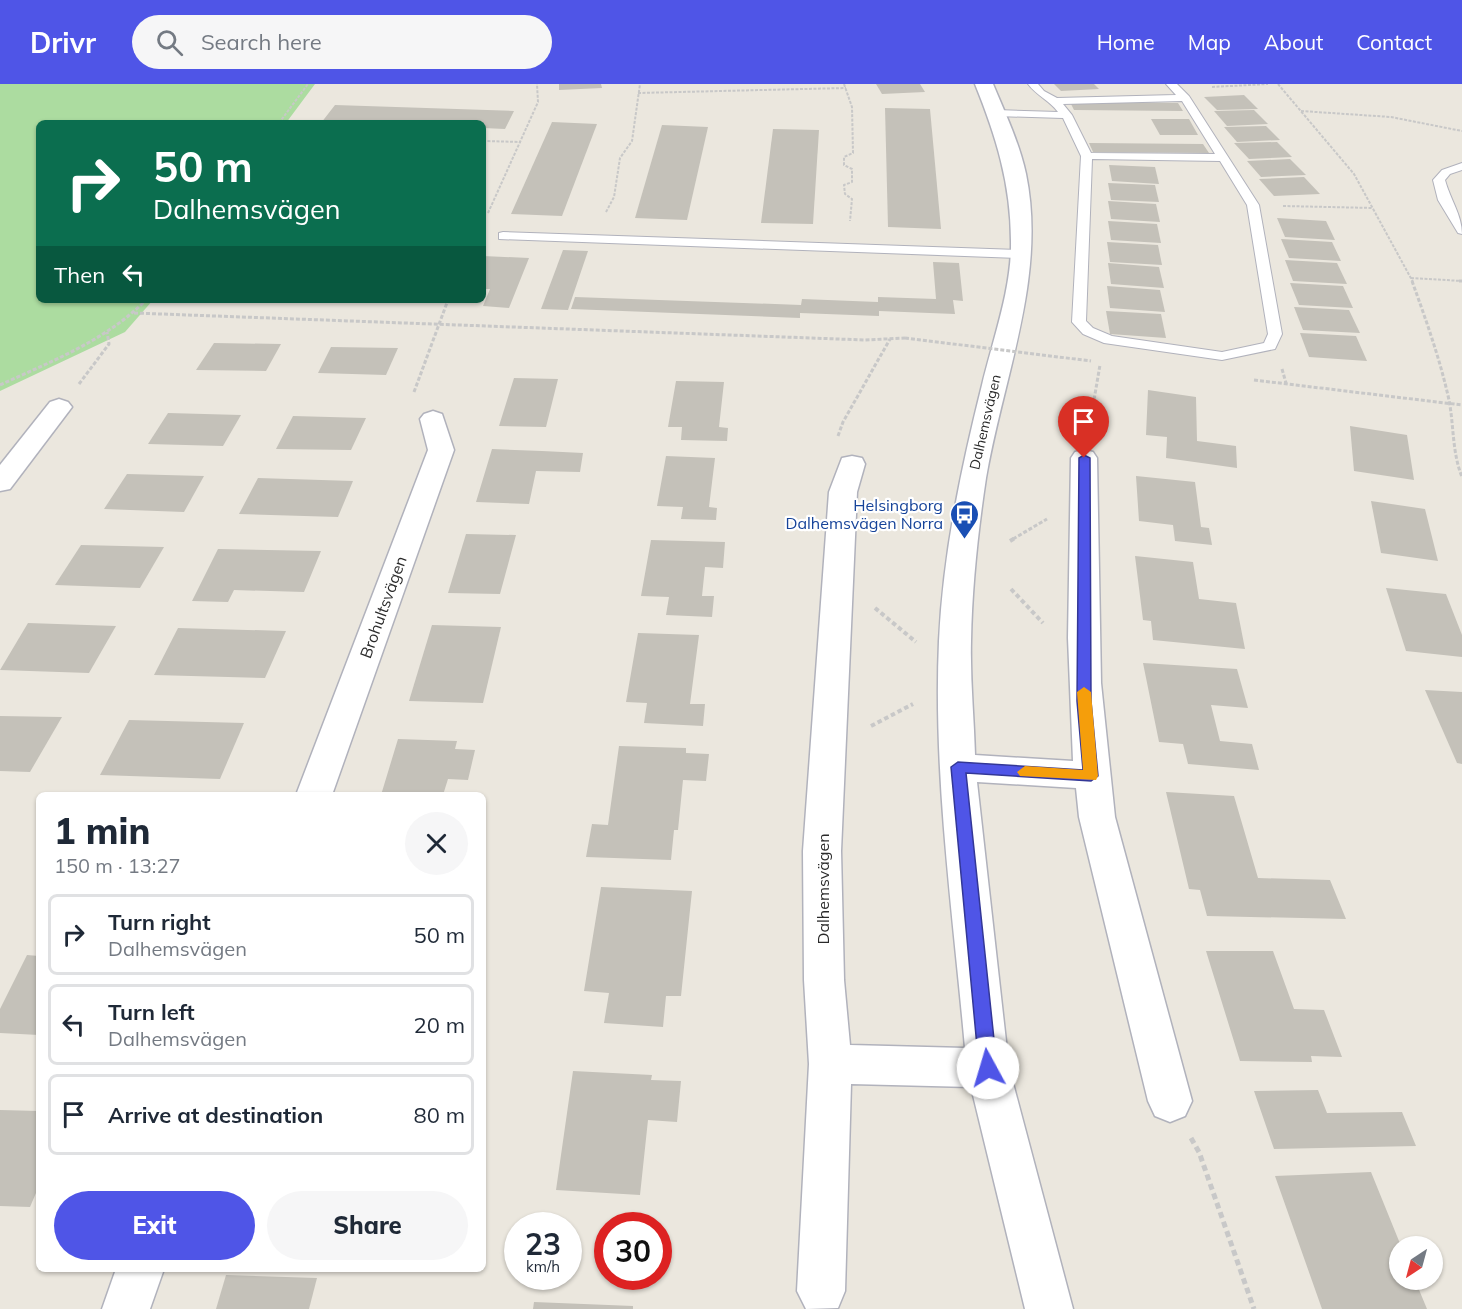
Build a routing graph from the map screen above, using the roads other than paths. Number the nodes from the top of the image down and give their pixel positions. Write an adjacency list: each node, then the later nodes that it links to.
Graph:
1 (984, 84): 6 (street, Dalhemsvägen)
2 (1033, 84): 5 (lane)
3 (1173, 86): 4 (lane)
4 (1185, 98): 5 (lane); 9 (lane)
5 (1055, 101): 7 (lane)
6 (996, 113): 7 (lane); 13 (street, Dalhemsvägen)
7 (1067, 115): 8 (lane)
8 (1087, 156): 9 (lane); 9 (lane)
9 (1225, 158)
10 (1462, 166): 11 (lane)
11 (1462, 230)
12 (503, 236): 13 (lane)
13 (1021, 254): 19 (street, Dalhemsvägen)
14 (59, 407): 18 (street)
15 (433, 419): 21 (street, Brohultsvägen)
16 (1084, 458): 20 (street)
17 (852, 464): 22 (street, Dalhemsvägen)
18 (0, 483)
19 (958, 767): 20 (street); 23 (street, Dalhemsvägen)
20 (1091, 776): 24 (street)
21 (315, 792)
22 (830, 1064): 23 (street); 26 (street, Dalhemsvägen)
23 (988, 1068): 28 (street, Dalhemsvägen)
24 (1170, 1101)
25 (139, 1272): 27 (street)
26 (821, 1291)
27 (126, 1309)
28 (1049, 1309)

